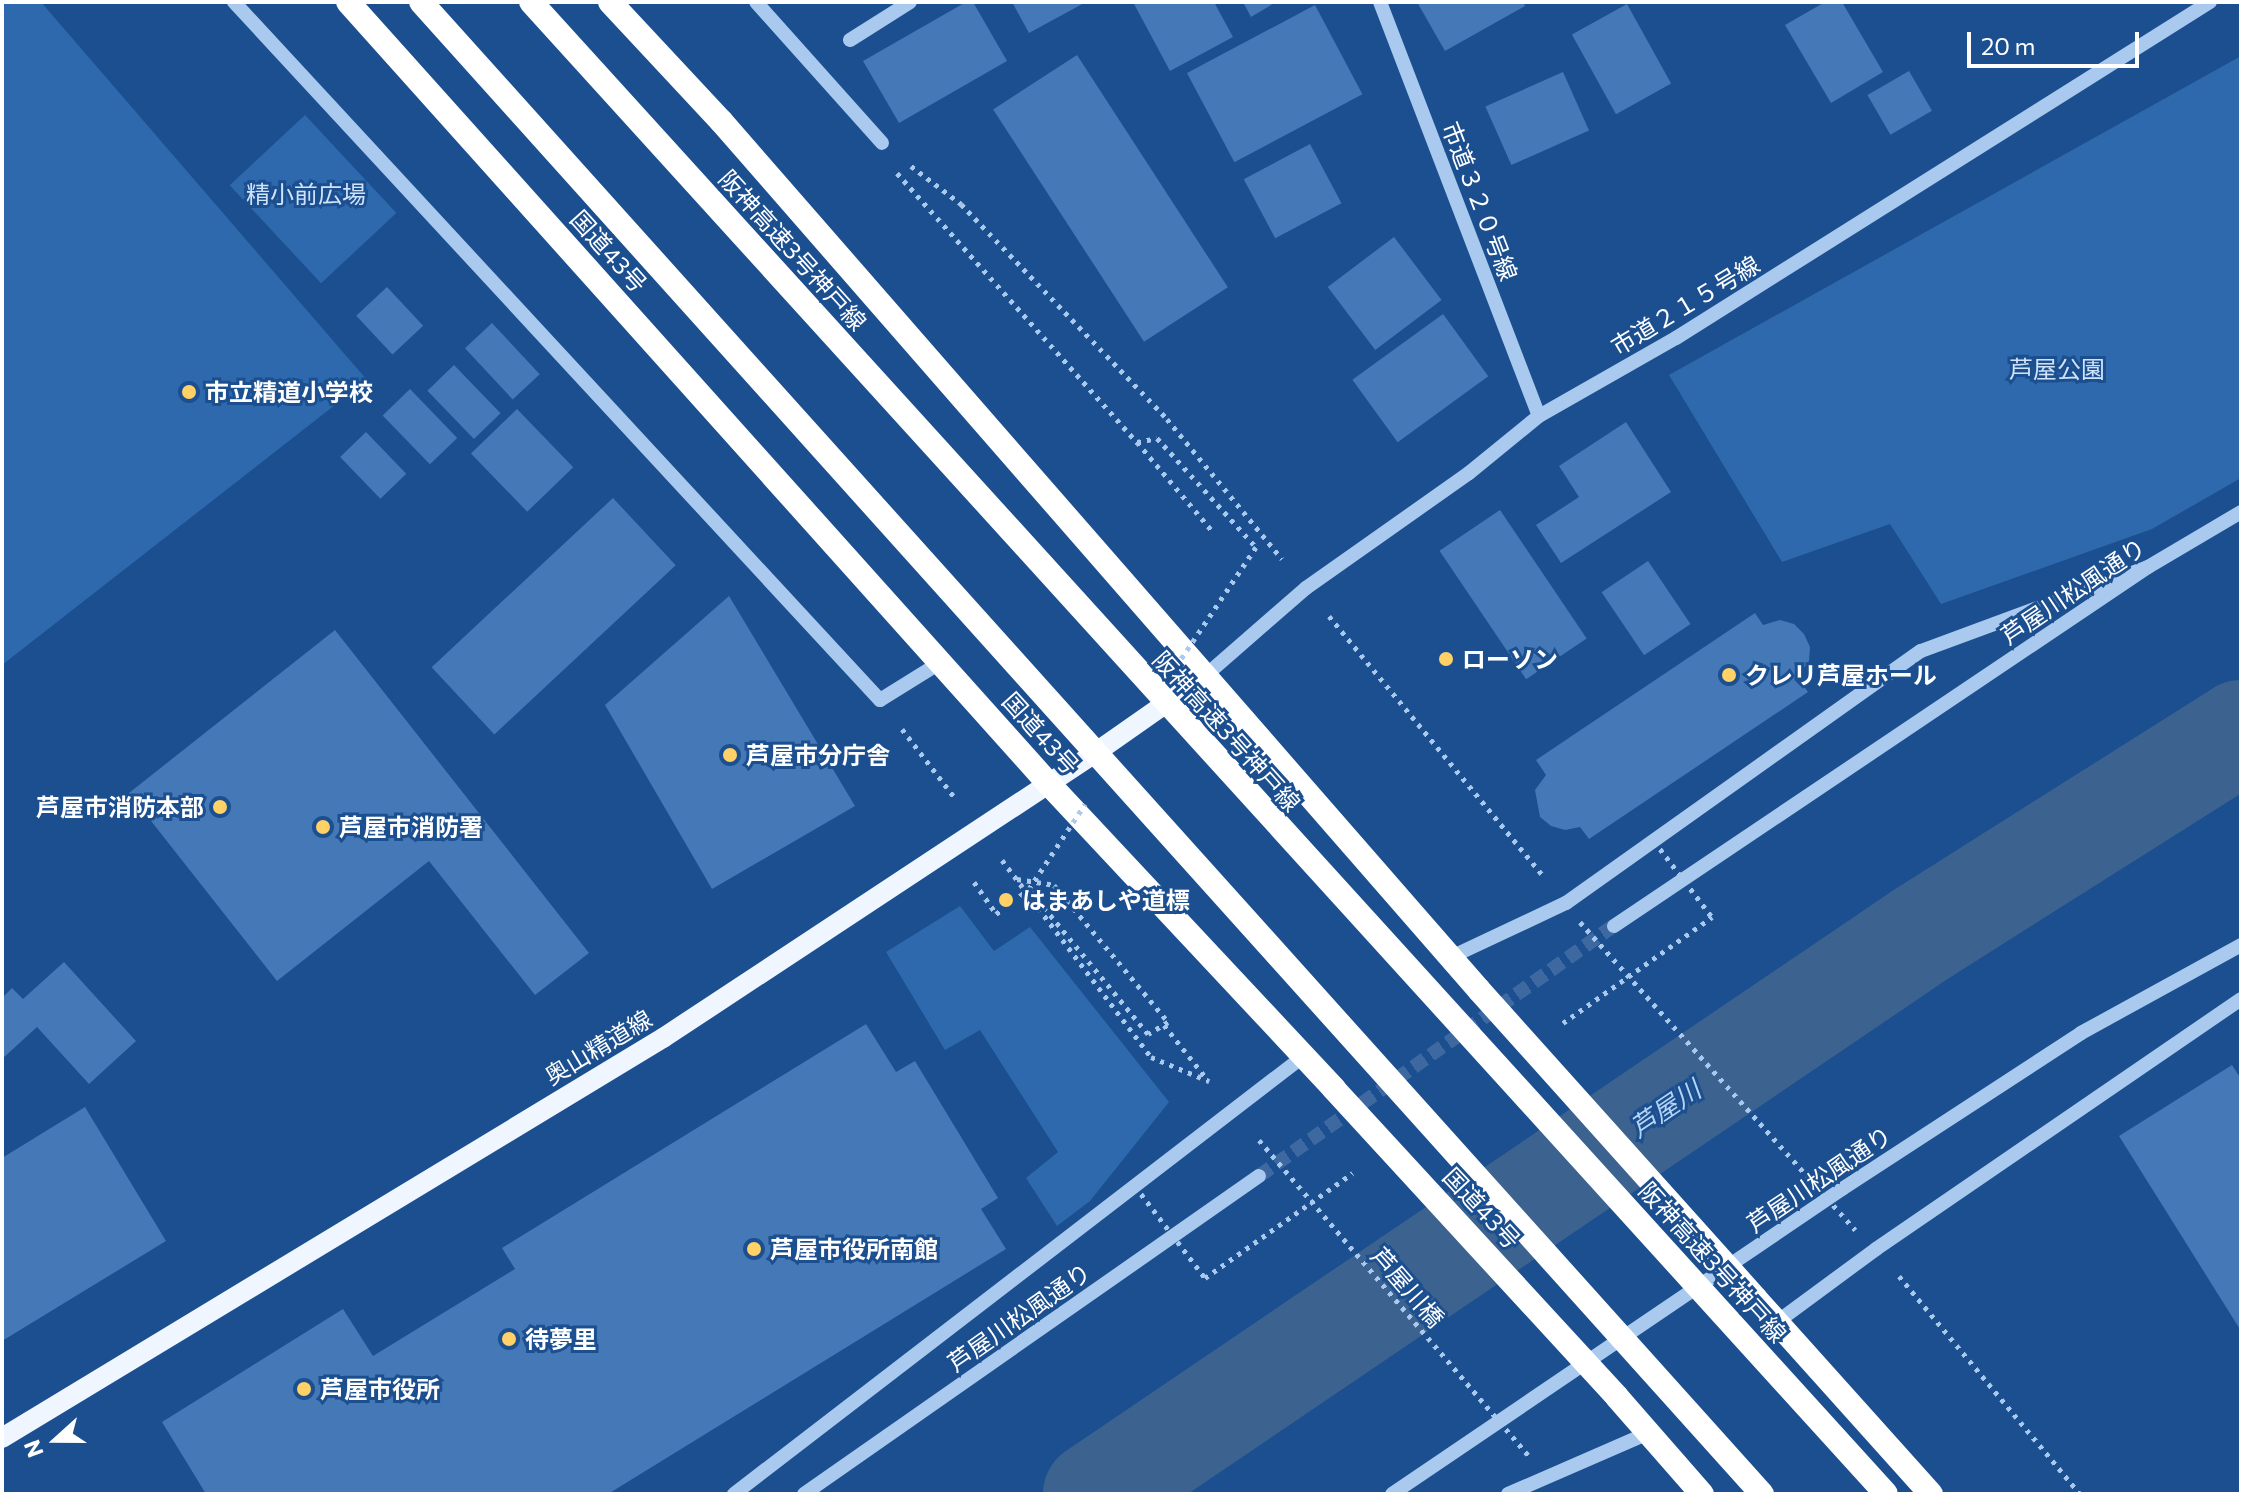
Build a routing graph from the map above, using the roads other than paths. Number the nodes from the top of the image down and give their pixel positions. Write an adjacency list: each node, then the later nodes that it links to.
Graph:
1 (234, 2): 15 (street)
2 (348, 2): 15 (highway, 国道43号)
3 (421, 2): 32 (highway, bridge)
4 (531, 2): 33 (highway, 阪神高速3号神戸線, bridge)
5 (610, 2): 16 (highway)
6 (756, 2): 11 (street)
7 (910, 2): 10 (street)
8 (1380, 2): 12 (street, 市道３２０号線)
9 (2210, 2): 12 (street, 市道２１５号線)
10 (850, 40)
11 (882, 143)
12 (1539, 416): 16 (street, 市道２１５号線)
13 (2241, 512): 14 (street, 芦屋川松風通り)
14 (2148, 567): 18 (street, 芦屋川松風通り); 20 (street)
15 (941, 662): 17 (highway, 国道43号)
16 (1205, 676): 17 (main road, 奥山精道線); 20 (highway)
17 (1049, 784): 22 (highway, 国道43号); 26 (main road, 奥山精道線)
18 (1614, 926)
19 (2241, 945): 29 (street, 芦屋川松風通り)
20 (1451, 957): 24 (highway, bridge)
21 (2241, 999): 24 (street)
22 (1305, 1055): 25 (highway, 国道43号, bridge); 27 (street)
23 (1259, 1176): 28 (street, 芦屋川松風通り)
24 (1777, 1322): 34 (highway)
25 (1648, 1433): 30 (street); 31 (highway, 国道43号)
26 (2, 1438)
27 (734, 1494)
28 (804, 1494)
29 (1392, 1494)
30 (1508, 1494)
31 (1702, 1494)
32 (1762, 1494)
33 (1886, 1494)
34 (1931, 1494)

